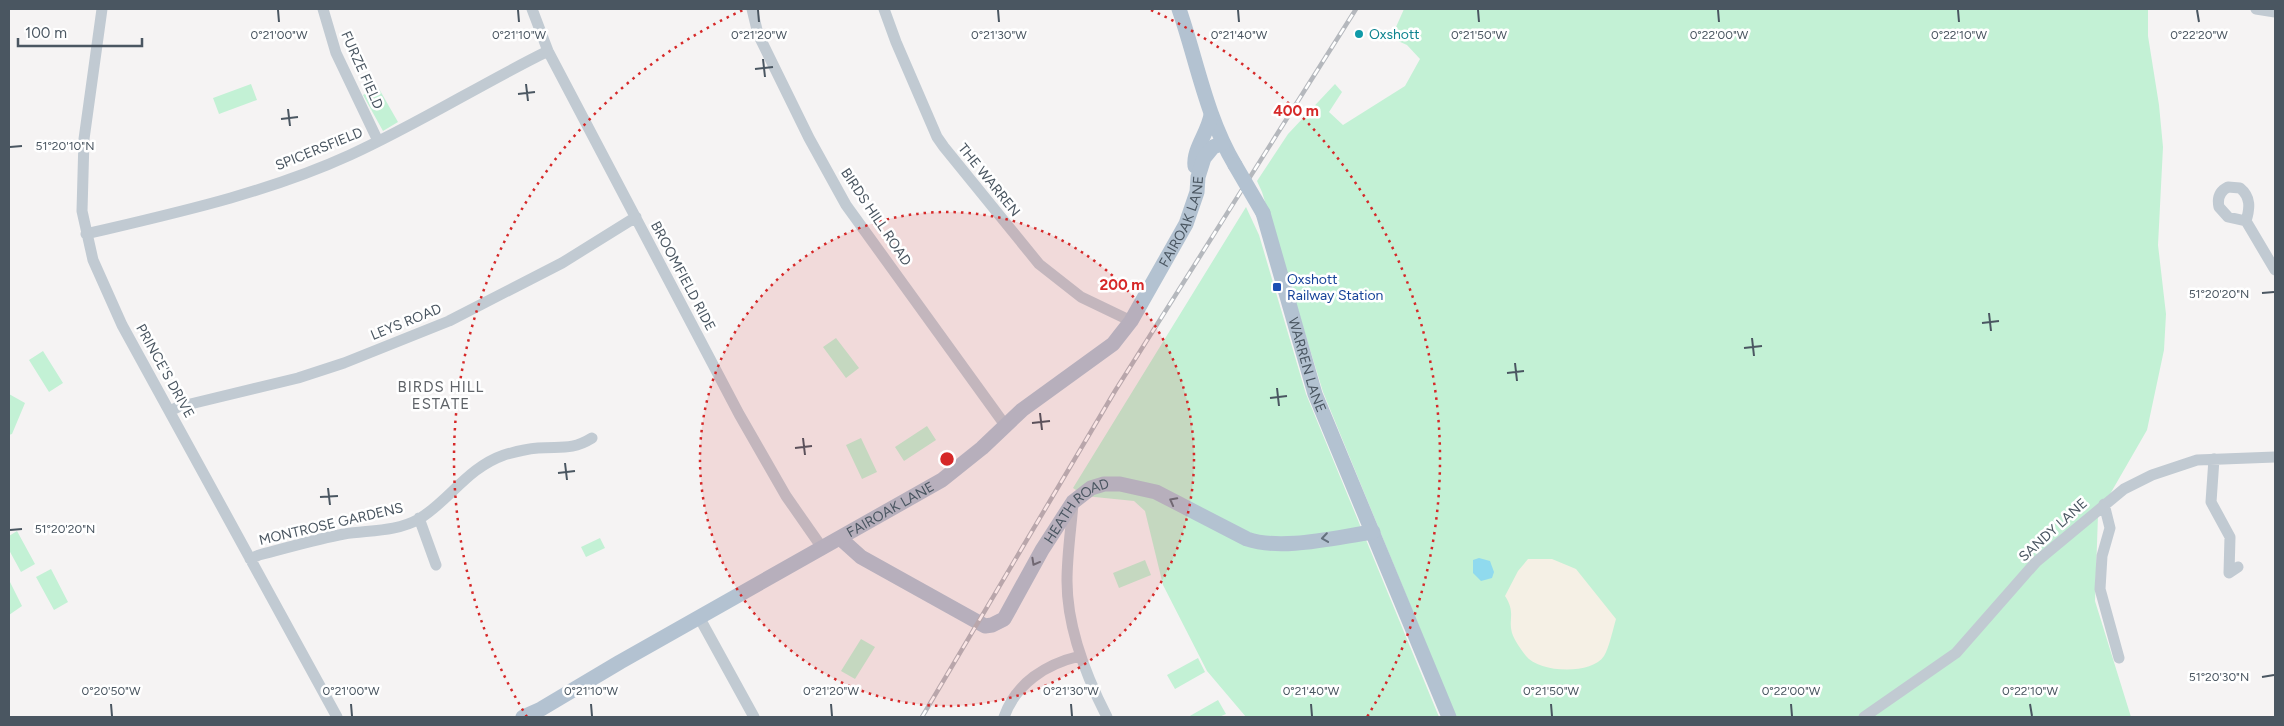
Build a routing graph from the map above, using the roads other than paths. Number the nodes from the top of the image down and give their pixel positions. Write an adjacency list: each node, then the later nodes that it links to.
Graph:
1 (102, 9): 16 (street, PRINCE'S DRIVE)
2 (323, 9): 11 (street, FURZE FIELD)
3 (532, 9): 9 (street, BROOMFIELD RIDE)
4 (752, 9): 20 (street, BIRDS HILL ROAD)
5 (884, 9): 18 (street, THE WARREN)
6 (1179, 9): 10 (main road, WARREN LANE)
7 (2256, 9): 8 (street)
8 (2275, 12)
9 (548, 51): 11 (street, SPICERSFIELD); 14 (street, BROOMFIELD RIDE)
10 (1211, 115): 12 (main road, WARREN LANE); 13 (main road)
11 (378, 141): 16 (street, SPICERSFIELD)
12 (1223, 143): 13 (main road, FAIROAK LANE); 27 (main road, WARREN LANE, bridge)
13 (1198, 177): 18 (main road, FAIROAK LANE)
14 (636, 217): 19 (street, LEYS ROAD); 29 (street, BROOMFIELD RIDE)
15 (2246, 220): 17 (street)
16 (86, 234): 19 (street, PRINCE'S DRIVE)
17 (2275, 270)
18 (1131, 321): 20 (main road, FAIROAK LANE)
19 (170, 411): 30 (street, PRINCE'S DRIVE)
20 (1005, 425): 28 (main road, FAIROAK LANE)
21 (592, 438): 26 (street, MONTROSE GARDENS)
22 (2275, 458): 23 (street, SANDY LANE)
23 (2214, 459): 25 (street, SANDY LANE); 32 (street)
24 (1073, 502): 27 (main road, HEATH ROAD, one-way to 24); 28 (main road, HEATH ROAD, one-way to 28); 34 (street)
25 (2104, 504): 35 (street); 42 (street, SANDY LANE)
26 (419, 518): 30 (street, MONTROSE GARDENS); 31 (street, MONTROSE GARDENS)
27 (1373, 532): 41 (main road, WARREN LANE)
28 (841, 539): 29 (main road, FAIROAK LANE)
29 (823, 549): 33 (main road, FAIROAK LANE)
30 (250, 559): 36 (street, PRINCE'S DRIVE)
31 (436, 565)
32 (2238, 568)
33 (699, 617): 37 (main road, FAIROAK LANE); 38 (street)
34 (1080, 656): 39 (street); 40 (street)
35 (2120, 658)
36 (337, 717)
37 (523, 717)
38 (754, 717)
39 (1004, 717)
40 (1107, 717)
41 (1449, 717)
42 (1864, 717)

